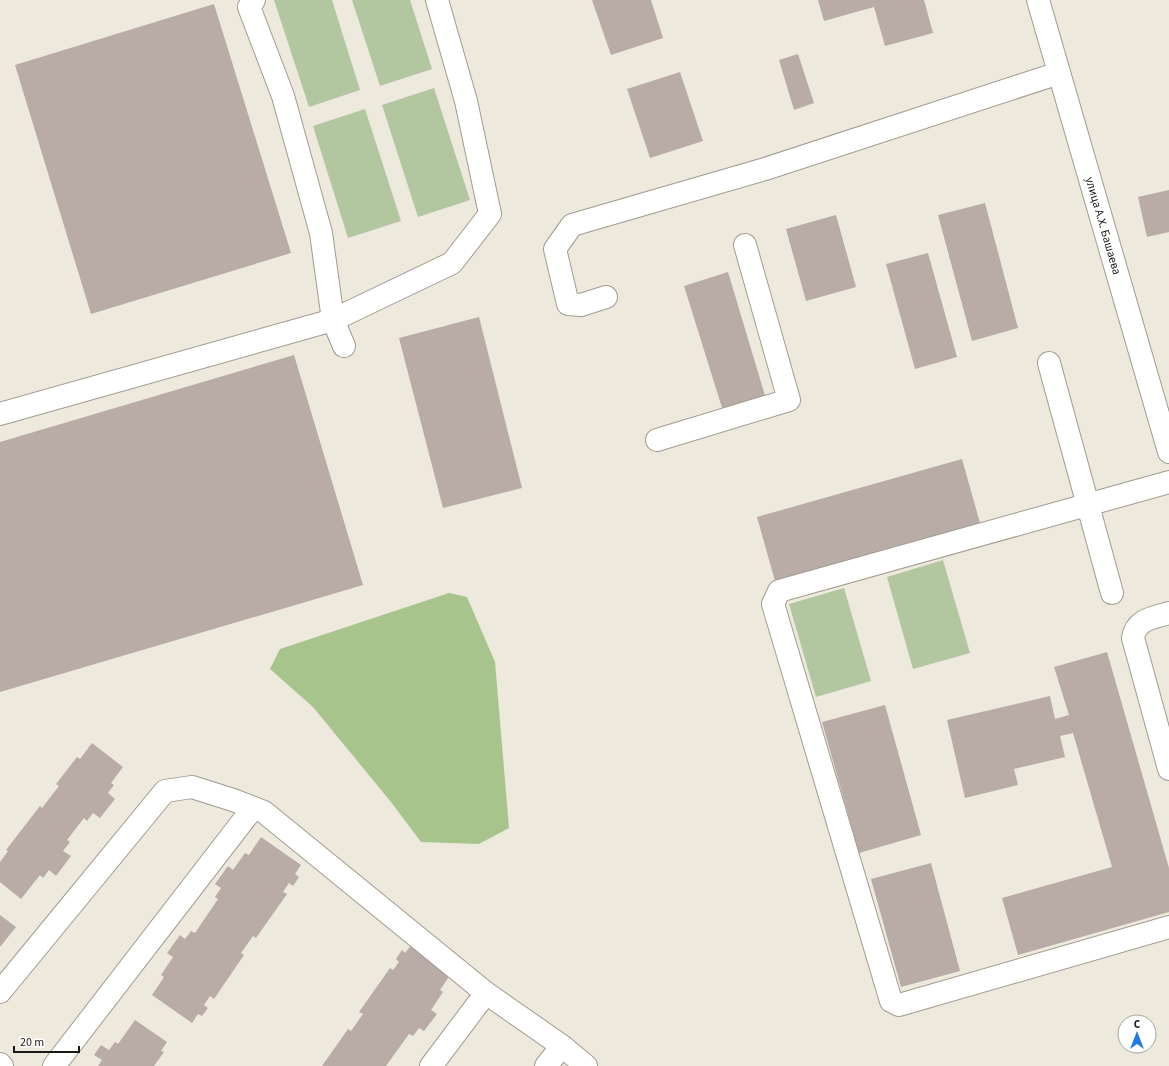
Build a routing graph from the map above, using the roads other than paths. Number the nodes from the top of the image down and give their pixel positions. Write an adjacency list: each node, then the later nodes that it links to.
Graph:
1 (254, 0): 7 (street)
2 (437, 0): 7 (street)
3 (1038, 0): 4 (street, улица А.Х. Башаева)
4 (1059, 73): 6 (street); 12 (street, улица А.Х. Башаева)
5 (745, 245): 11 (street)
6 (606, 297)
7 (333, 320): 8 (street); 10 (street)
8 (344, 346)
9 (1049, 363): 14 (street)
10 (0, 414)
11 (657, 440)
12 (1169, 452)
13 (1169, 482): 14 (street)
14 (1088, 504): 15 (street); 19 (street)
15 (1112, 593)
16 (1169, 614): 17 (street)
17 (1169, 769)
18 (253, 808): 20 (street); 21 (street); 25 (street)
19 (1169, 927)
20 (0, 992)
21 (486, 993): 22 (street); 26 (street)
22 (562, 1046): 27 (street); 28 (street)
23 (0, 1064): 24 (street)
24 (2, 1066)
25 (54, 1066)
26 (431, 1066)
27 (546, 1066)
28 (586, 1066)

